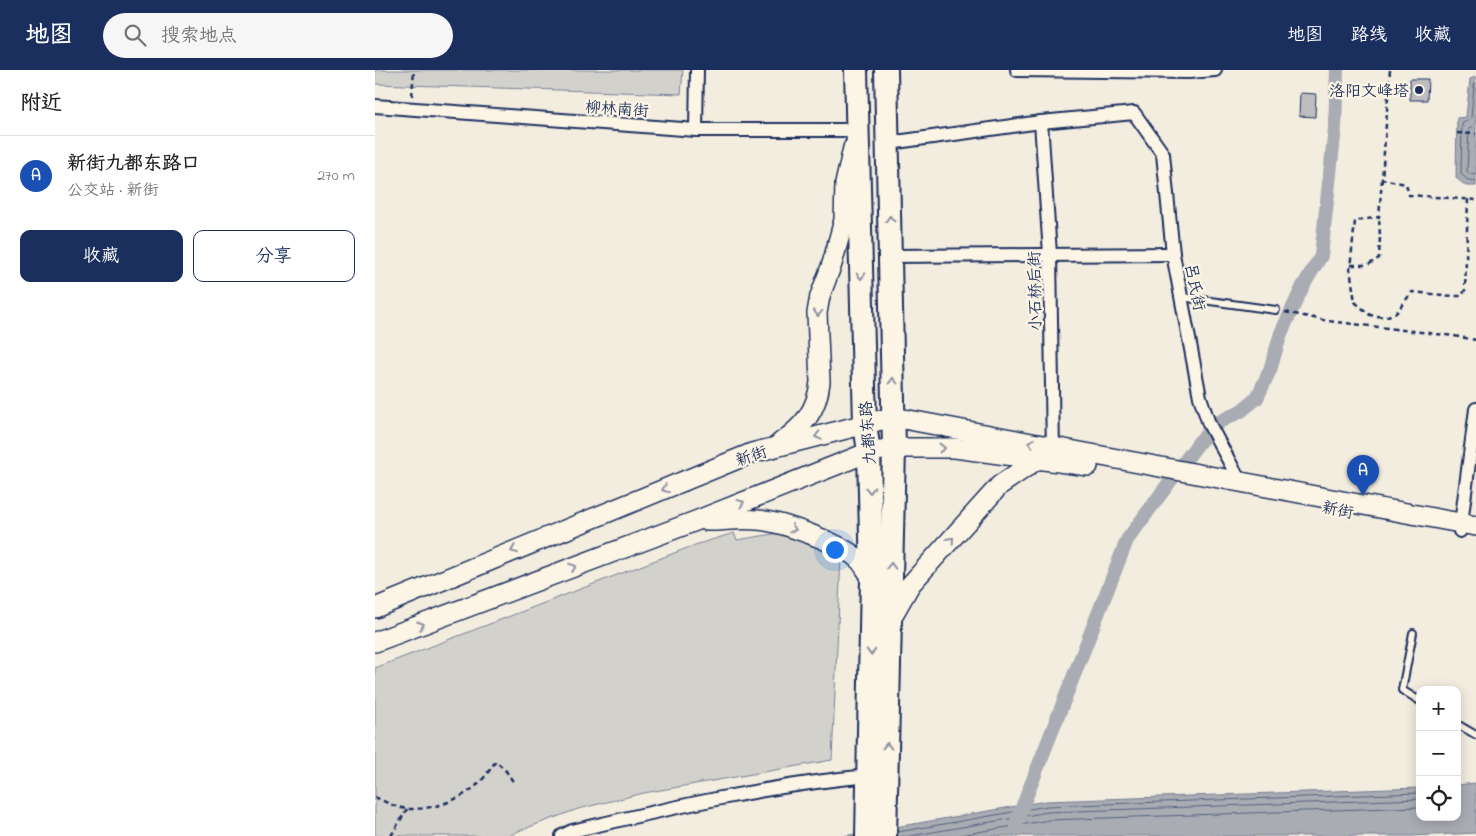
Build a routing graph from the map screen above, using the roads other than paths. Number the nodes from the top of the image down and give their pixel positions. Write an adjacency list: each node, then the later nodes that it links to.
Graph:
1 (697, 70): 8 (street)
2 (856, 70): 9 (highway, 九都东路)
3 (886, 70): 10 (highway, 九都东路)
4 (1017, 70): 5 (street)
5 (1215, 70)
6 (375, 106): 8 (street, 柳林南街)
7 (1041, 122): 10 (street); 11 (street, 小石桥后街); 12 (street, 吕氏街)
8 (696, 130): 9 (street, 柳林南街)
9 (857, 130): 18 (highway, 九都东路, one-way to 18); 19 (main road, one-way to 19)
10 (889, 143): 13 (highway, 九都东路, one-way to 10)
11 (1049, 254): 12 (street); 13 (street); 22 (street, 小石桥后街)
12 (1173, 254): 14 (street, 吕氏街)
13 (891, 256): 17 (highway, 九都东路, one-way to 13)
14 (1181, 297): 15 (lane); 23 (street, 吕氏街)
15 (1276, 310)
16 (1476, 409): 25 (street)
17 (893, 417): 18 (main road, 新街); 20 (highway, 九都东路); 22 (main road, 新街, one-way to 17)
18 (865, 424): 19 (main road, 新街, one-way to 19); 21 (highway, 九都东路)
19 (775, 447): 27 (main road, 新街, one-way to 27)
20 (894, 448): 21 (main road, 新街); 22 (main road, 新街, one-way to 22); 28 (highway, 九都东路, one-way to 20)
21 (869, 452): 24 (main road, 新街, one-way to 21); 26 (highway, 九都东路, one-way to 26)
22 (1048, 456): 23 (main road, 新街); 28 (main road, one-way to 22)
23 (1242, 487): 25 (main road, 新街)
24 (693, 522): 26 (main road, one-way to 26); 30 (main road, 新街, one-way to 24)
25 (1468, 529)
26 (872, 578): 34 (highway, 九都东路, one-way to 34)
27 (375, 608)
28 (890, 620): 34 (highway, 九都东路, one-way to 28)
29 (1413, 634): 31 (lane)
30 (375, 642)
31 (1416, 699)
32 (1461, 726): 33 (lane)
33 (1476, 735)
34 (874, 789): 35 (street); 36 (highway); 37 (highway)
35 (562, 836)
36 (867, 836)
37 (885, 836)

